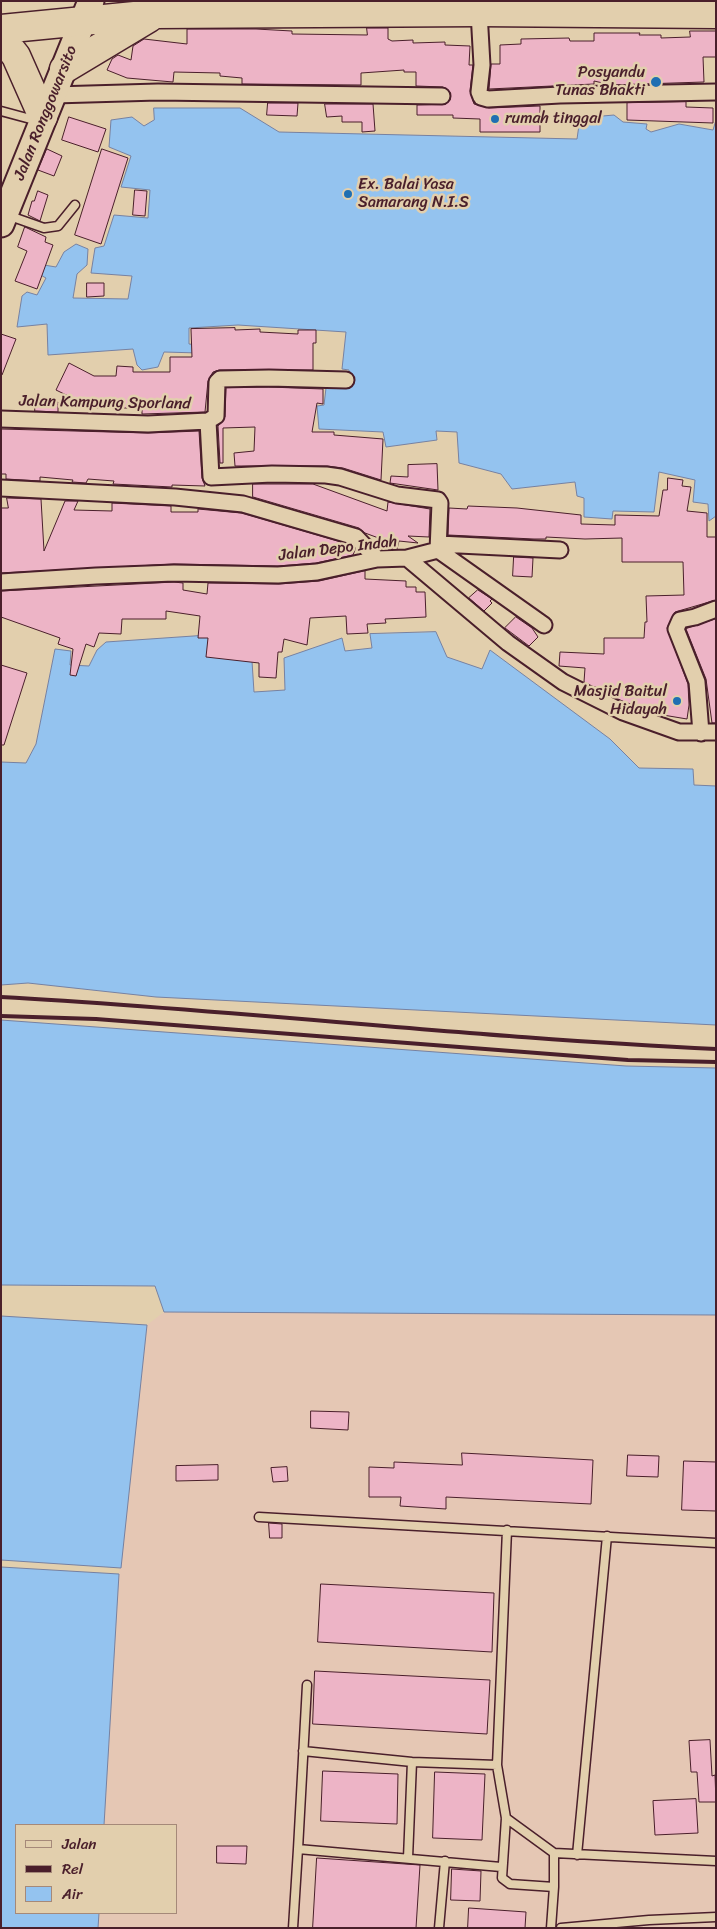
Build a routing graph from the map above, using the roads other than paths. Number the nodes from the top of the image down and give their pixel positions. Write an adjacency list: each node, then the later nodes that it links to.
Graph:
1 (87, 11): 3 (highway); 5 (highway); 7 (main road, Jalan Ronggowarsito)
2 (479, 12): 3 (highway); 4 (highway); 8 (street)
3 (155, 14): 7 (highway)
4 (716, 14)
5 (1, 29)
6 (1, 38): 11 (highway)
7 (64, 69): 11 (main road, Jalan Ronggowarsito)
8 (716, 92)
9 (442, 96): 11 (street)
10 (1, 111): 11 (lane)
11 (46, 111): 13 (main road, Jalan Ronggowarsito)
12 (75, 205): 13 (lane)
13 (3, 219)
14 (346, 380): 16 (street, Jalan Kampung Sporland)
15 (1, 420): 16 (street, Jalan Kampung Sporland)
16 (208, 421): 18 (street, Jalan Kampung Sporland)
17 (1, 488): 21 (street)
18 (438, 547): 19 (street); 20 (street); 24 (street)
19 (560, 550)
20 (407, 558): 21 (street, Jalan Depo Indah); 25 (street, Jalan Depo Indah)
21 (377, 559): 22 (street, Jalan Depo Indah)
22 (1, 582)
23 (716, 609): 25 (street)
24 (544, 625)
25 (708, 732)
26 (259, 1517): 27 (lane)
27 (507, 1530): 28 (lane); 33 (lane)
28 (607, 1536): 29 (lane); 37 (lane)
29 (716, 1543)
30 (307, 1685): 31 (lane)
31 (303, 1751): 32 (lane); 35 (lane)
32 (412, 1762): 33 (lane); 38 (lane)
33 (497, 1765): 34 (lane)
34 (506, 1818): 36 (lane); 41 (lane)
35 (298, 1849): 38 (lane); 45 (lane)
36 (554, 1853): 37 (lane); 42 (lane)
37 (577, 1855): 40 (lane)
38 (408, 1858): 39 (lane)
39 (444, 1861): 41 (lane); 46 (lane)
40 (716, 1861)
41 (501, 1867): 42 (lane)
42 (554, 1887): 47 (lane)
43 (716, 1917): 44 (lane)
44 (649, 1924): 48 (lane)
45 (293, 1928)
46 (439, 1928)
47 (551, 1928)
48 (561, 1928)

